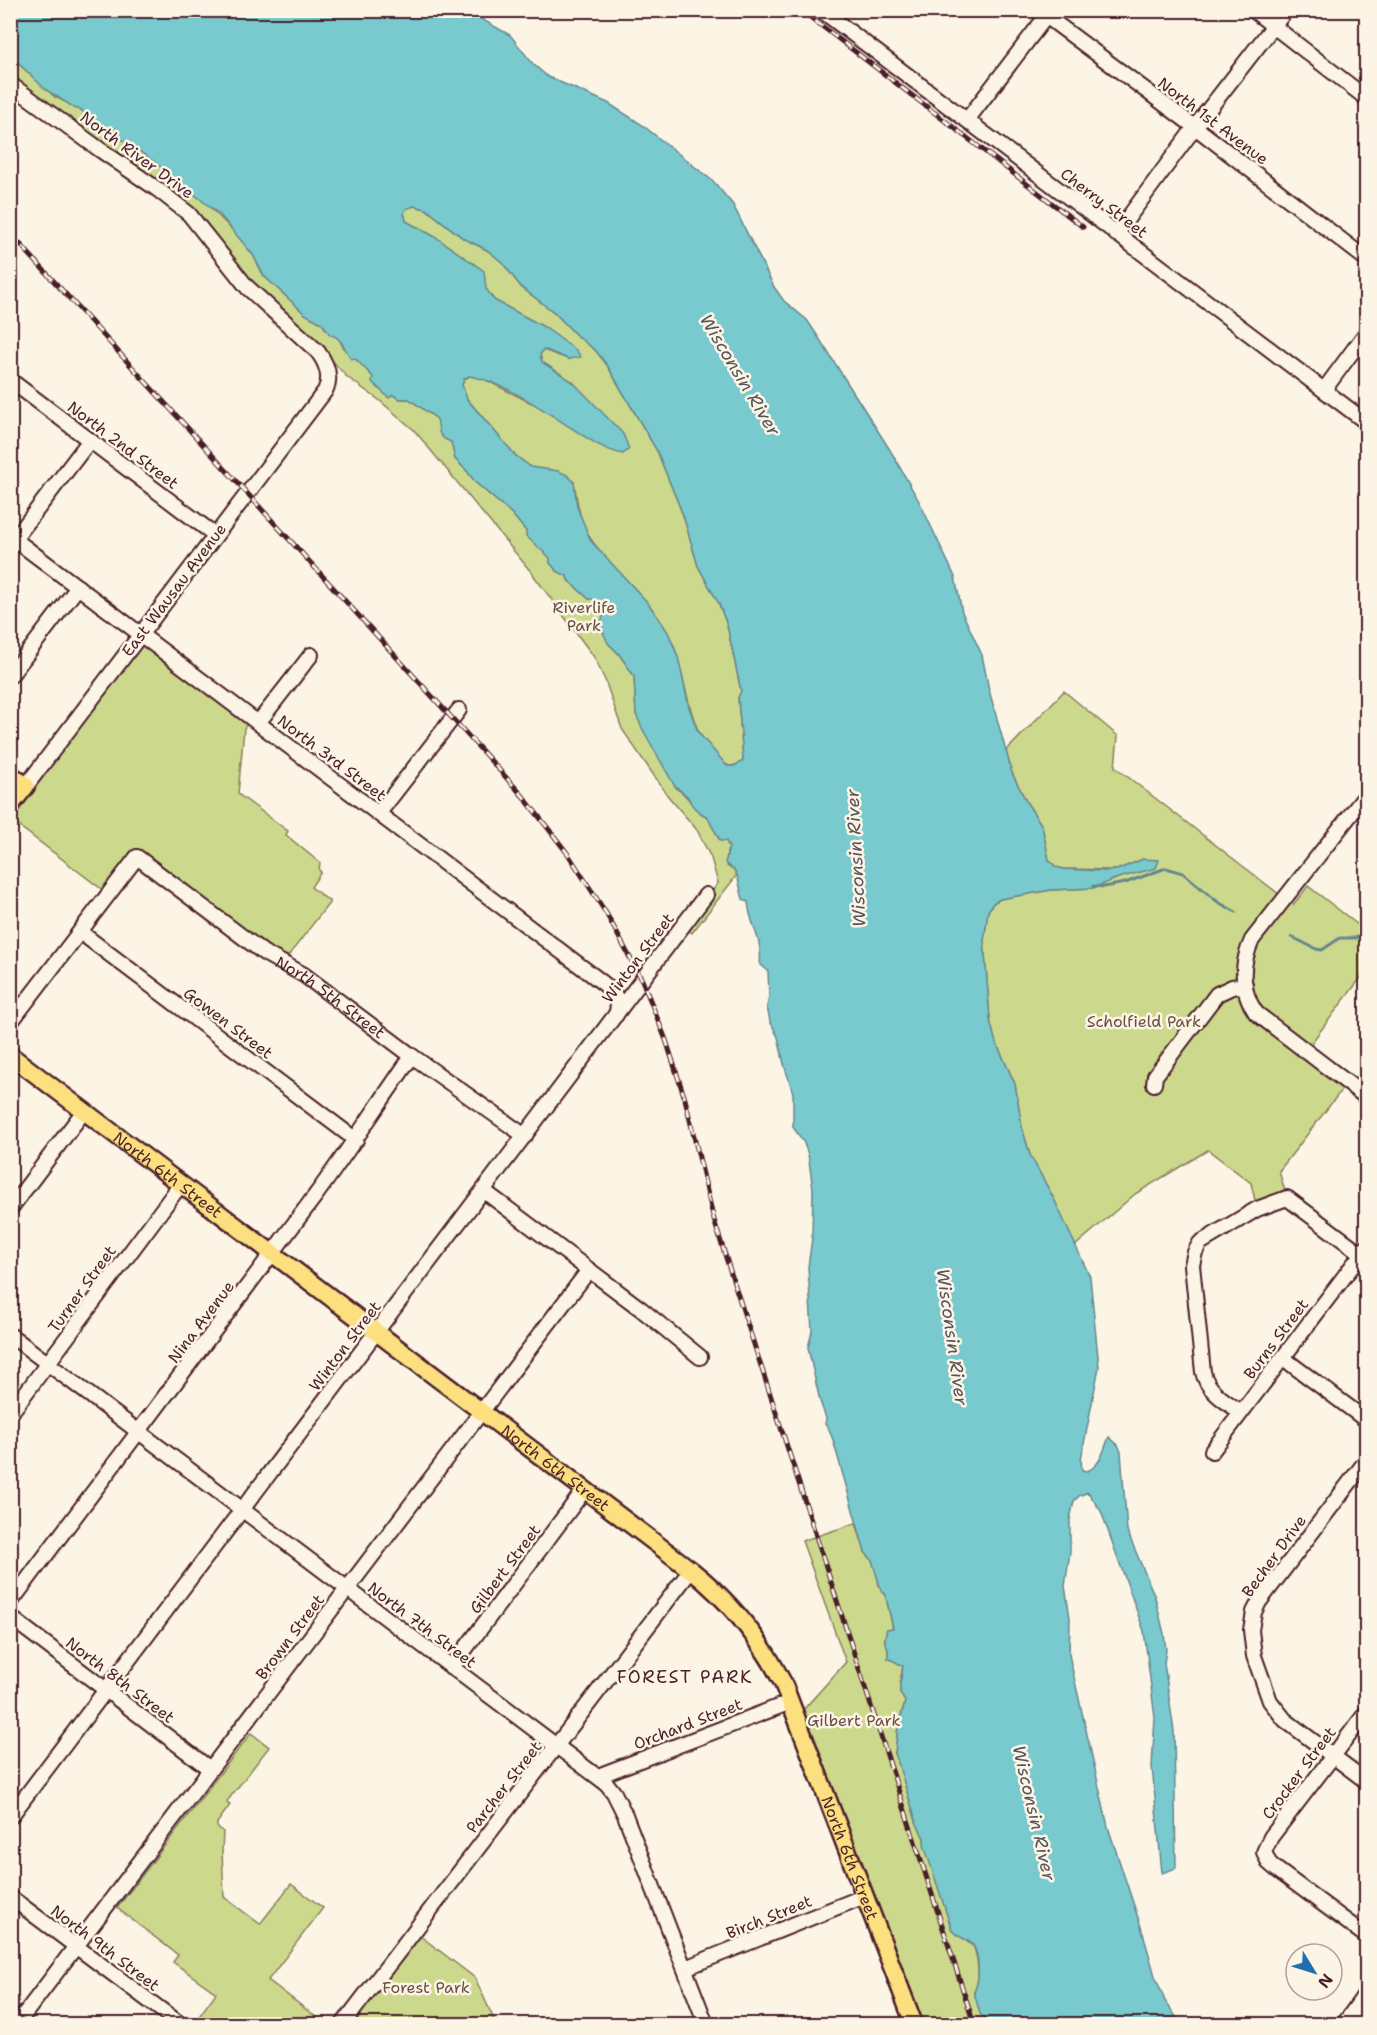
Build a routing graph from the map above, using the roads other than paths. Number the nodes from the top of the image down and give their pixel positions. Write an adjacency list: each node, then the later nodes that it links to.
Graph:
1 (1253, 10): 5 (street)
2 (1286, 10): 5 (street)
3 (827, 12): 8 (street, Cherry Street)
4 (1045, 13): 8 (street); 9 (street, North 1st Avenue)
5 (1274, 26): 7 (street); 9 (street)
6 (10, 84): 13 (street, North River Drive)
7 (1366, 98)
8 (967, 120): 10 (street, Cherry Street)
9 (1195, 127): 10 (street); 11 (street, North 1st Avenue)
10 (1116, 234): 15 (street, Cherry Street)
11 (1366, 259)
12 (1366, 333): 15 (street)
13 (328, 371): 18 (street, East Wausau Avenue)
14 (10, 380): 17 (street, North 2nd Street)
15 (1324, 390): 16 (street, Cherry Street)
16 (1366, 422)
17 (90, 440): 18 (street, North 2nd Street); 19 (street)
18 (215, 536): 21 (street, East Wausau Avenue)
19 (12, 540): 20 (street, North 3rd Street)
20 (78, 586): 21 (street, North 3rd Street); 23 (street)
21 (140, 634): 25 (street, North 3rd Street); 27 (street, East Wausau Avenue)
22 (310, 655): 25 (street)
23 (10, 676)
24 (459, 710): 31 (street)
25 (258, 723): 31 (street, North 3rd Street)
26 (10, 776): 27 (main road); 29 (main road)
27 (26, 786): 30 (main road, East Wausau Avenue)
28 (1366, 795): 34 (street)
29 (10, 799)
30 (10, 806)
31 (379, 813): 35 (street, North 3rd Street)
32 (706, 894): 35 (street, Winton Street)
33 (80, 932): 36 (street); 38 (street, North 5th Street); 43 (street, Gowen Street)
34 (1245, 985): 39 (street); 40 (street)
35 (615, 1016): 42 (street, Winton Street)
36 (10, 1023)
37 (10, 1055): 41 (main road, North 6th Street)
38 (412, 1056): 42 (street, North 5th Street); 43 (street, Nina Avenue)
39 (1154, 1084)
40 (1366, 1097)
41 (84, 1111): 44 (main road, North 6th Street); 46 (street)
42 (525, 1136): 45 (street, Winton Street)
43 (356, 1140): 48 (street, Nina Avenue)
44 (181, 1184): 48 (main road, North 6th Street); 54 (street, Turner Street)
45 (484, 1191): 49 (street); 50 (street, Winton Street)
46 (10, 1209)
47 (1365, 1253): 53 (street, Burns Street); 56 (street)
48 (273, 1254): 50 (main road, North 6th Street); 59 (street, Nina Avenue)
49 (589, 1270): 52 (street); 55 (street, Brown Street)
50 (376, 1332): 55 (main road, North 6th Street); 63 (street, Winton Street)
51 (10, 1335): 54 (street, North 7th Street)
52 (700, 1357)
53 (1283, 1358): 56 (street, Burns Street); 58 (street)
54 (49, 1363): 57 (street, Turner Street); 59 (street, North 7th Street)
55 (481, 1411): 62 (main road, North 6th Street); 65 (street, Brown Street)
56 (1241, 1412): 60 (street, Burns Street)
57 (10, 1414)
58 (1366, 1420)
59 (140, 1433): 63 (street, North 7th Street); 66 (street, Nina Avenue)
60 (1212, 1450)
61 (1366, 1461): 73 (street, Becher Drive)
62 (585, 1489): 64 (main road, North 6th Street); 68 (street, Gilbert Street)
63 (241, 1510): 65 (street, North 7th Street); 69 (street, Winton Street)
64 (691, 1570): 70 (main road, North 6th Street); 72 (street, Parcher Street)
65 (346, 1590): 68 (street, North 7th Street); 74 (street, Brown Street)
66 (10, 1603)
67 (10, 1617): 69 (street, North 8th Street)
68 (451, 1668): 72 (street, North 7th Street)
69 (106, 1690): 74 (street, North 8th Street); 77 (street, Winton Street)
70 (791, 1702): 75 (street, Orchard Street); 78 (main road, North 6th Street)
71 (1366, 1713): 73 (street, Crocker Street)
72 (556, 1746): 75 (street, North 7th Street); 86 (street, Parcher Street)
73 (1334, 1755): 76 (street, Becher Drive); 80 (street, Crocker Street)
74 (210, 1769): 81 (street, Brown Street)
75 (598, 1776): 82 (street, North 7th Street)
76 (1366, 1780)
77 (10, 1817)
78 (866, 1896): 82 (street, Birch Street); 88 (main road, North 6th Street)
79 (10, 1897): 81 (street, North 9th Street)
80 (1366, 1936)
81 (75, 1947): 84 (street, North 9th Street); 85 (street, Brown Street)
82 (685, 1968): 87 (street, North 7th Street)
83 (1366, 1993): 89 (street)
84 (180, 2024)
85 (17, 2025)
86 (343, 2025)
87 (706, 2025)
88 (914, 2025)
89 (1344, 2025)

